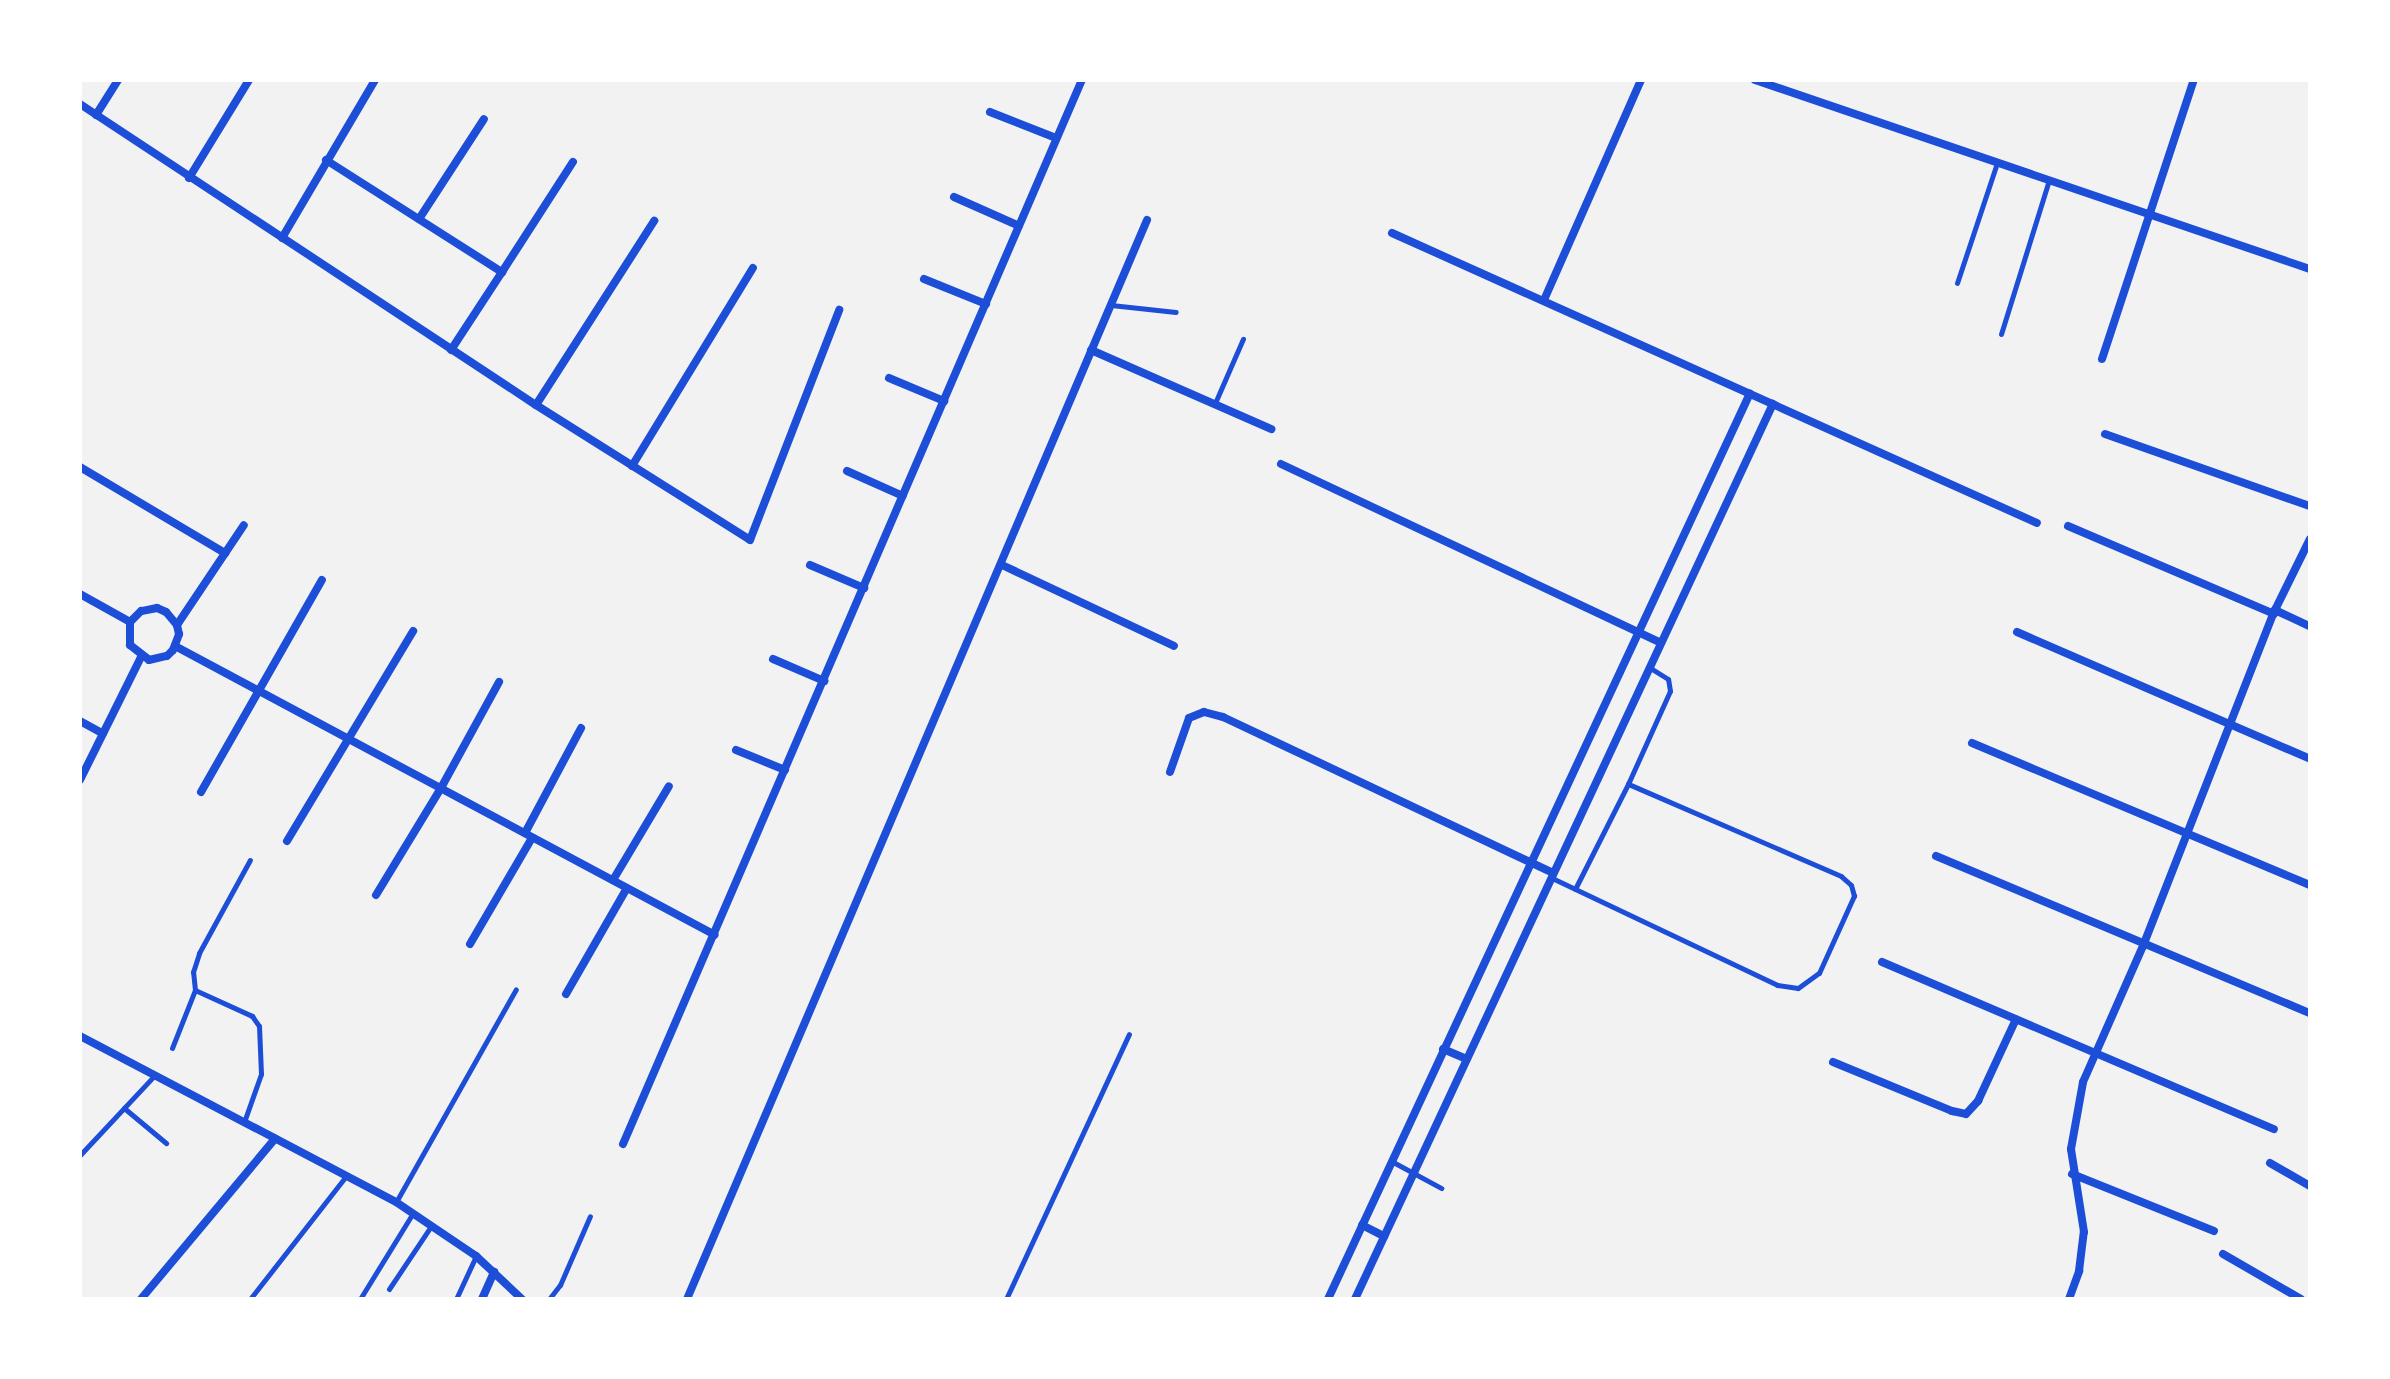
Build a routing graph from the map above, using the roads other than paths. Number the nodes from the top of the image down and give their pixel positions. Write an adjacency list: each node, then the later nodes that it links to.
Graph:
1 (118, 80): 10 (street)
2 (249, 80): 16 (street)
3 (375, 80): 13 (street)
4 (1082, 80): 12 (street)
5 (1641, 80): 31 (street)
6 (1755, 80): 15 (street)
7 (2194, 80): 19 (street)
8 (80, 104): 10 (street)
9 (990, 112): 12 (street)
10 (96, 115): 16 (street)
11 (484, 119): 20 (street)
12 (1056, 138): 23 (street)
13 (326, 160): 20 (street); 25 (street)
14 (573, 162): 28 (street)
15 (1997, 162): 17 (street); 30 (lane)
16 (189, 178): 25 (street)
17 (2049, 179): 19 (street); 36 (lane)
18 (954, 197): 23 (street)
19 (2150, 213): 27 (street); 40 (street)
20 (419, 219): 28 (street)
21 (1147, 220): 33 (street)
22 (654, 221): 46 (street)
23 (1019, 226): 32 (street)
24 (1392, 233): 31 (street)
25 (282, 238): 38 (street)
26 (753, 268): 50 (street)
27 (2310, 269)
28 (502, 272): 38 (street)
29 (924, 279): 32 (street)
30 (1957, 283)
31 (1544, 300): 42 (street)
32 (986, 304): 43 (street)
33 (1110, 305): 35 (lane); 39 (street)
34 (839, 310): 50 (street)
35 (1176, 312)
36 (2001, 334)
37 (1243, 339): 44 (lane)
38 (451, 350): 46 (street)
39 (1091, 350): 44 (street); 61 (street)
40 (2102, 359)
41 (889, 378): 43 (street)
42 (1750, 393): 45 (street); 70 (street)
43 (944, 401): 53 (street)
44 (1215, 404): 47 (street)
45 (1773, 404): 55 (street); 72 (street)
46 (536, 405): 50 (street)
47 (1271, 429)
48 (2105, 434): 54 (street)
49 (1281, 464): 70 (street)
50 (632, 466)
51 (80, 467): 59 (street)
52 (847, 471): 53 (street)
53 (903, 496): 63 (street)
54 (2310, 506)
55 (2037, 523)
56 (244, 525): 59 (street)
57 (2068, 526): 65 (street)
58 (2310, 539): 65 (street)
59 (225, 553): 67 (street)
60 (810, 565): 63 (street)
61 (1002, 565): 74 (street); 157 (street)
62 (322, 580): 80 (street)
63 (864, 588): 78 (street)
64 (80, 594): 66 (street)
65 (2275, 612): 68 (street); 82 (street)
66 (130, 622): 67 (street); 75 (street)
67 (177, 625): 73 (street)
68 (2310, 626)
69 (413, 631): 85 (street)
70 (1638, 631): 72 (street); 101 (street)
71 (2017, 632): 82 (street)
72 (1661, 643): 77 (street)
73 (175, 646): 75 (street); 80 (street)
74 (1174, 646)
75 (141, 657): 84 (street)
76 (773, 659): 78 (street)
77 (1649, 667): 92 (lane); 102 (street)
78 (824, 681): 89 (street)
79 (499, 682): 94 (street)
80 (258, 690): 85 (street); 95 (street)
81 (80, 721): 84 (street)
82 (2232, 725): 88 (street); 96 (street)
83 (581, 728): 97 (street)
84 (103, 734): 91 (street)
85 (349, 739): 94 (street); 98 (street)
86 (1972, 743): 96 (street)
87 (736, 750): 89 (street)
88 (2310, 759)
89 (785, 770): 108 (street)
90 (1170, 772): 101 (street)
91 (80, 780)
92 (1628, 784): 106 (lane); 106 (lane)
93 (669, 786): 103 (street)
94 (441, 788): 97 (street); 107 (street)
95 (201, 792)
96 (2186, 834): 104 (street); 110 (street)
97 (529, 836): 103 (street); 109 (street)
98 (287, 841)
99 (1936, 856): 110 (street)
100 (250, 860): 113 (lane)
101 (1531, 862): 102 (street); 120 (street)
102 (1552, 875): 106 (lane); 122 (street)
103 (613, 880): 105 (street)
104 (2310, 885)
105 (627, 888): 108 (street); 114 (street)
106 (1575, 889)
107 (376, 895)
108 (715, 935): 130 (street)
109 (470, 944)
110 (2143, 946): 115 (street); 121 (street)
111 (1882, 962): 116 (street)
112 (516, 989): 139 (lane)
113 (195, 990): 119 (lane); 126 (lane)
114 (566, 994)
115 (2310, 1013)
116 (2016, 1019): 121 (street); 123 (street)
117 (1129, 1034): 158 (lane)
118 (80, 1036): 124 (street)
119 (172, 1048)
120 (1443, 1049): 122 (street); 132 (street)
121 (2095, 1055): 127 (street); 135 (street)
122 (1466, 1059): 134 (street)
123 (1833, 1062)
124 (153, 1077): 125 (lane); 126 (street)
125 (124, 1108): 129 (lane); 131 (lane)
126 (244, 1123): 128 (street)
127 (2274, 1129)
128 (275, 1139): 136 (street); 150 (street)
129 (166, 1143)
130 (623, 1144)
131 (80, 1155)
132 (1391, 1161): 134 (lane); 143 (street)
133 (2270, 1163): 137 (street)
134 (1413, 1173): 138 (lane); 145 (street)
135 (2072, 1174): 144 (street); 161 (street)
136 (346, 1175): 139 (street); 151 (lane)
137 (2310, 1186)
138 (1441, 1188)
139 (396, 1202): 140 (street)
140 (413, 1213): 142 (street); 152 (lane)
141 (590, 1216): 156 (lane)
142 (431, 1225): 147 (street); 149 (lane)
143 (1362, 1225): 145 (street); 159 (street)
144 (2214, 1231)
145 (1384, 1236): 160 (street)
146 (2223, 1254): 162 (street)
147 (476, 1256): 148 (street); 153 (lane)
148 (494, 1272): 154 (street); 155 (street)
149 (389, 1289)
150 (141, 1299)
151 (250, 1299)
152 (360, 1299)
153 (456, 1299)
154 (482, 1299)
155 (522, 1299)
156 (549, 1299)
157 (687, 1299)
158 (1006, 1299)
159 (1328, 1299)
160 (1355, 1299)
161 (2069, 1299)
162 (2301, 1299)

